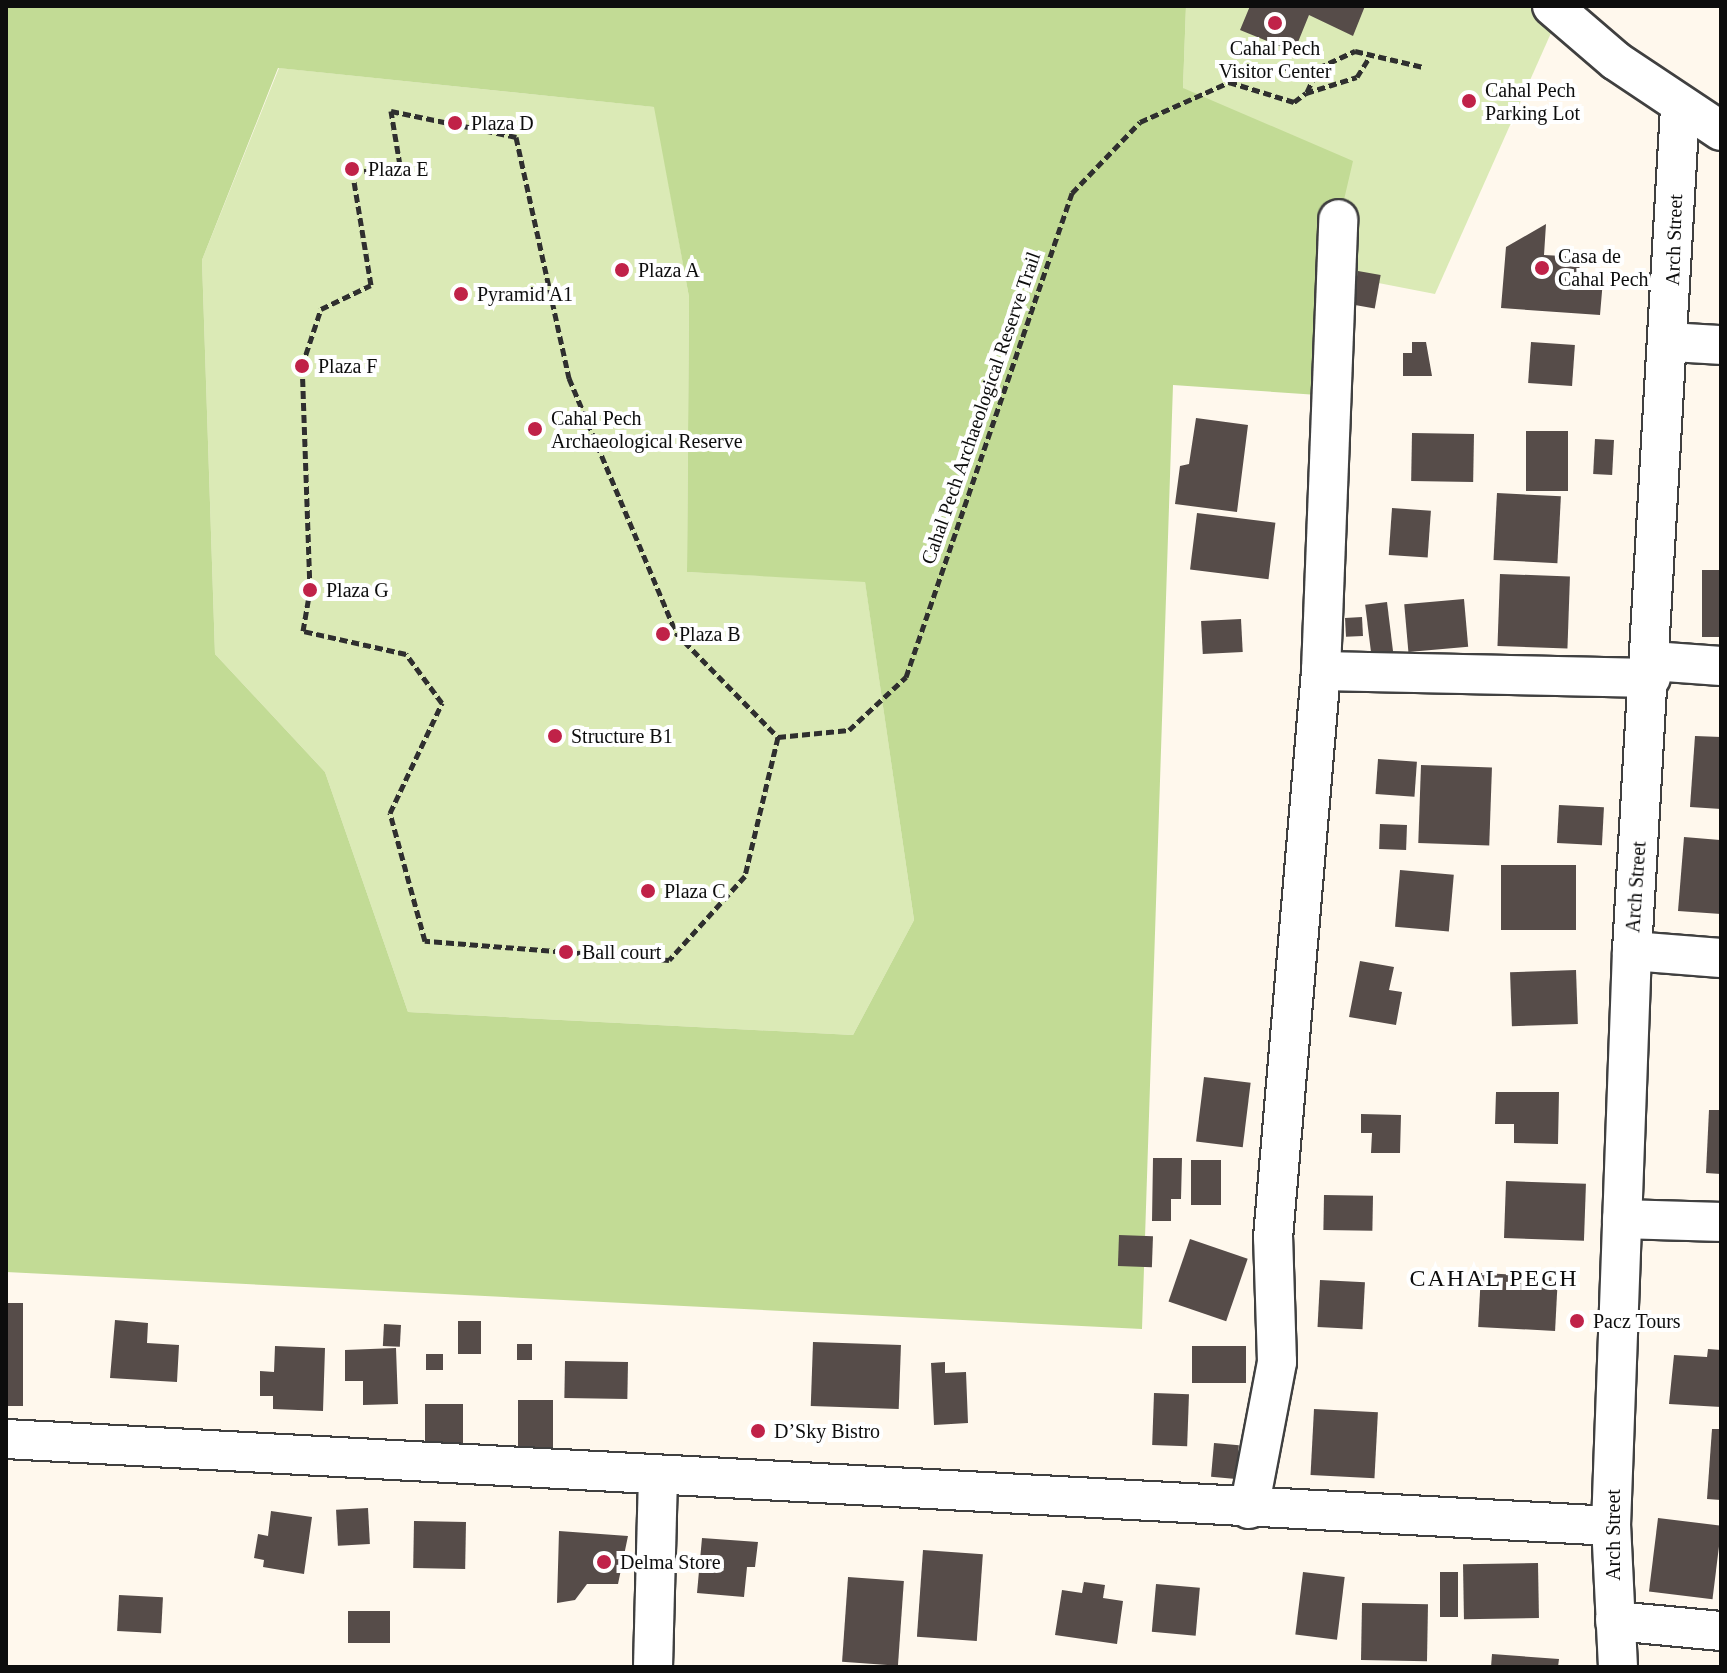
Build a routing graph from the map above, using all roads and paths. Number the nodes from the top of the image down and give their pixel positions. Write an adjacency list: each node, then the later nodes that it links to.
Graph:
1 (1552, 6): 7 (street)
2 (1371, 55): 3 (path); 4 (path); 6 (path)
3 (1423, 67)
4 (1318, 68): 5 (path, Cahal Pech Archaeological Reserve Trail); 6 (path)
5 (1229, 82): 6 (path); 15 (path, Cahal Pech Archaeological Reserve Trail)
6 (1306, 93)
7 (1680, 108): 8 (street); 10 (street, Arch Street)
8 (1721, 131)
9 (1338, 219): 14 (street)
10 (1670, 342): 11 (street); 13 (street, Arch Street)
11 (1721, 345)
12 (1721, 666): 13 (street)
13 (1652, 670): 14 (street); 16 (street, Arch Street)
14 (1321, 671): 22 (street)
15 (777, 737): 15 (path)
16 (1632, 951): 17 (street); 18 (street, Arch Street)
17 (1721, 958)
18 (1622, 1219): 19 (street); 23 (street, Arch Street)
19 (1721, 1222)
20 (6, 1439): 21 (street)
21 (658, 1478): 22 (street); 26 (street)
22 (1249, 1509): 23 (street)
23 (1611, 1526): 24 (street, Arch Street)
24 (1615, 1621): 25 (street); 27 (street, Arch Street)
25 (1721, 1631)
26 (653, 1667)
27 (1618, 1667)

